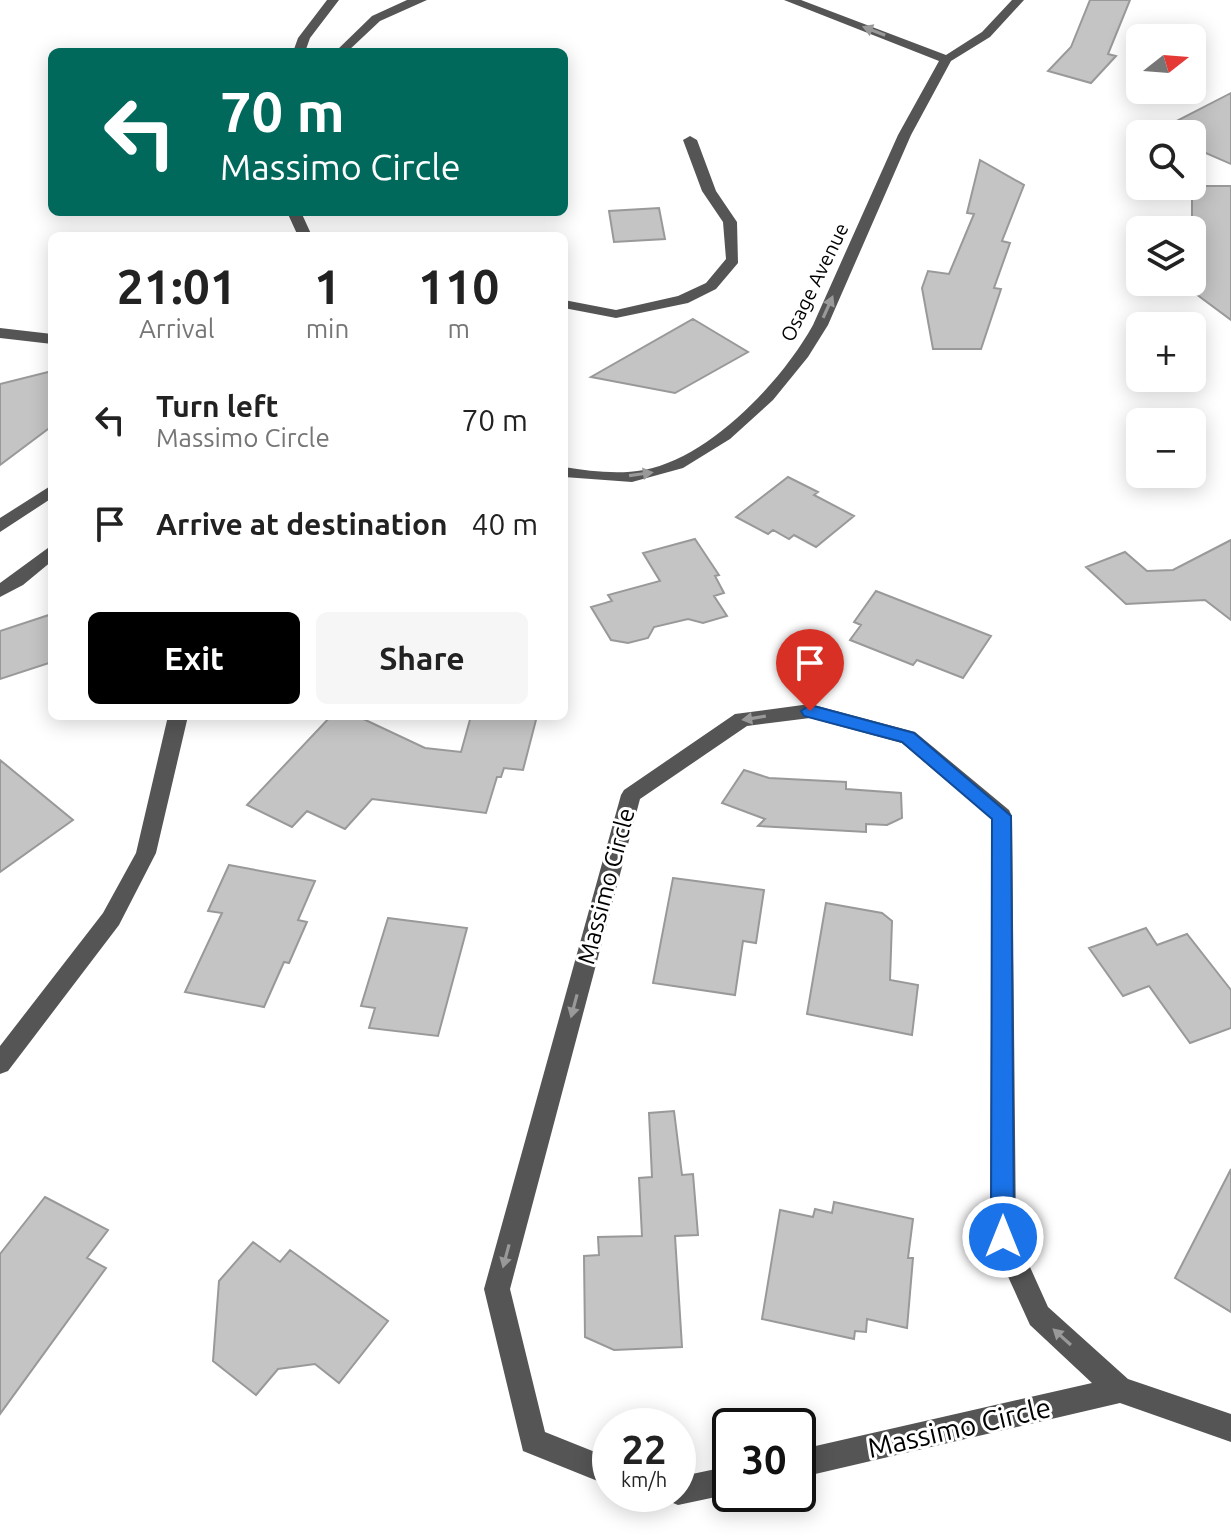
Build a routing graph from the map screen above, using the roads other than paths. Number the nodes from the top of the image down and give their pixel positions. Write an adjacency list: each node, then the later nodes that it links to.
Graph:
1 (333, 0): 5 (street)
2 (421, 0): 6 (street)
3 (790, 0): 7 (street, one-way to 3)
4 (1018, 0): 7 (street)
5 (300, 48)
6 (344, 48)
7 (946, 59): 12 (street, Osage Avenue, one-way to 7)
8 (690, 140): 9 (street)
9 (568, 305)
10 (0, 333): 11 (street)
11 (48, 339)
12 (568, 473)
13 (48, 493): 14 (street)
14 (0, 526)
15 (48, 554): 16 (street)
16 (0, 591)
17 (177, 720): 18 (street)
18 (0, 1064)
19 (1120, 1390): 20 (street, Massimo Circle); 21 (street, Massimo Circle); 22 (street, Massimo Circle, one-way to 22)
20 (1231, 1428)
21 (816, 1460)
22 (592, 1465)

